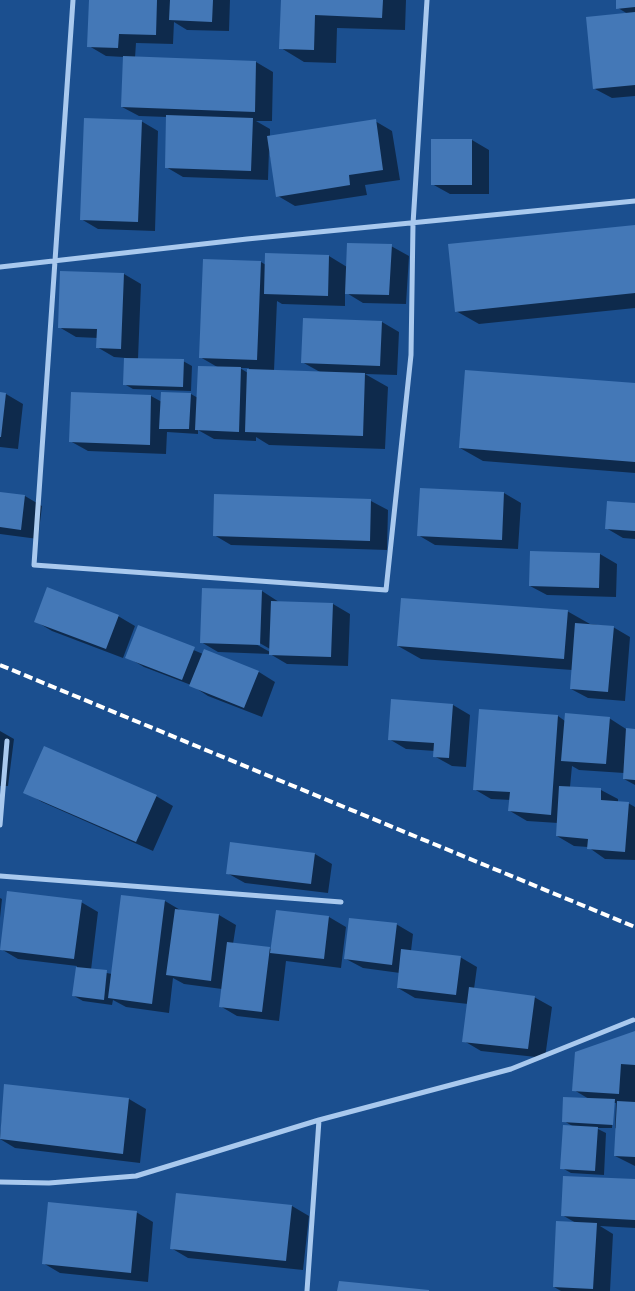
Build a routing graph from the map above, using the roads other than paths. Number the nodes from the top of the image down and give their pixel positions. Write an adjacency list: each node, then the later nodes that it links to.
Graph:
1 (73, 0): 5 (street)
2 (427, 0): 4 (street)
3 (635, 201): 4 (street)
4 (413, 224): 5 (street); 5 (street)
5 (54, 259): 6 (street)
6 (0, 267)
7 (7, 741): 8 (street)
8 (0, 825)
9 (0, 876): 10 (street)
10 (341, 902)
11 (633, 1020): 12 (street)
12 (318, 1120): 13 (street); 14 (street)
13 (0, 1182)
14 (308, 1291)

